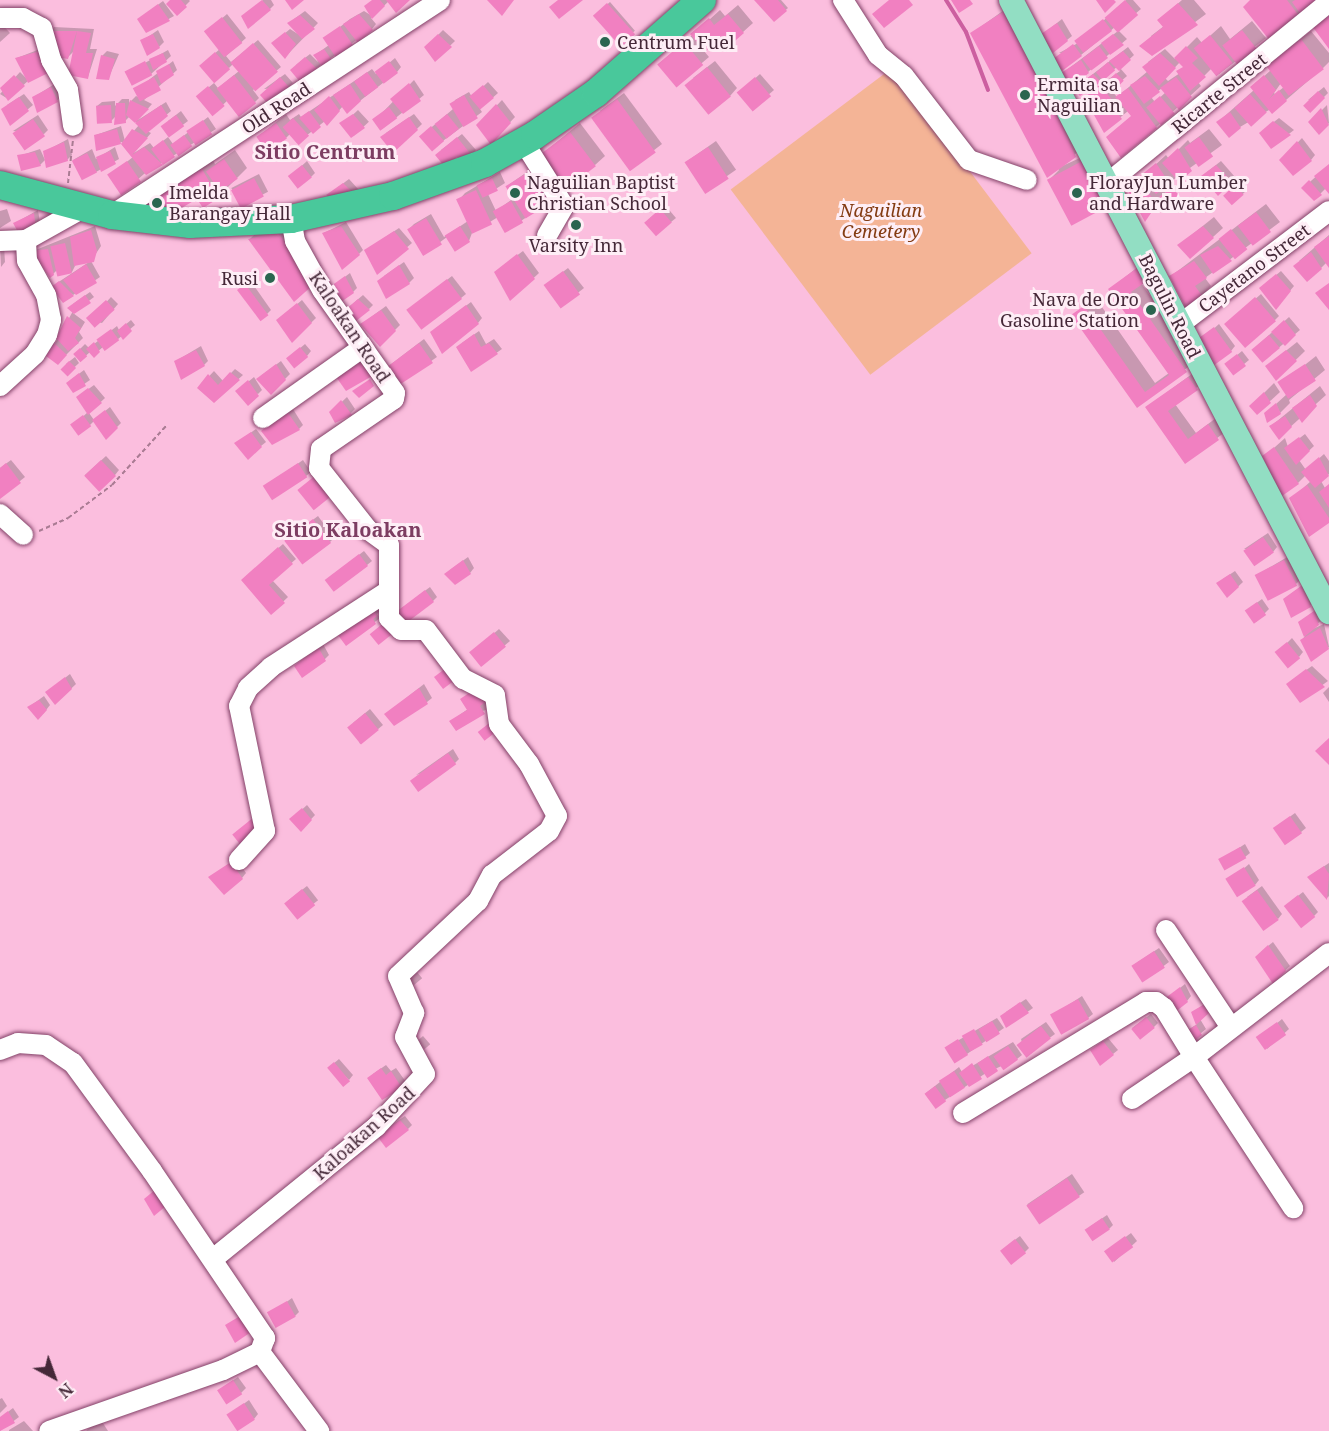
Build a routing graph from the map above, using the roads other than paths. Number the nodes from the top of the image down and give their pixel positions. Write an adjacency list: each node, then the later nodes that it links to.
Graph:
1 (440, 0): 14 (street, Old Road)
2 (702, 0): 8 (highway)
3 (843, 0): 9 (street)
4 (1011, 0): 10 (main road, Bagulin Road)
5 (1329, 2): 10 (street, Ricarte Street)
6 (0, 18): 7 (street)
7 (73, 126)
8 (523, 141): 15 (highway); 16 (street)
9 (1027, 180)
10 (1108, 183): 19 (main road, Bagulin Road)
11 (0, 185): 12 (highway)
12 (74, 206): 14 (highway); 17 (street)
13 (1329, 211): 19 (street, Cayetano Street)
14 (111, 215): 15 (highway)
15 (291, 219): 20 (street, Kaloakan Road)
16 (547, 235)
17 (26, 240): 18 (street); 21 (street)
18 (0, 242)
19 (1179, 325): 26 (main road, Bagulin Road)
20 (362, 348): 22 (street); 25 (street, Kaloakan Road)
21 (0, 386)
22 (263, 418)
23 (0, 514): 24 (street)
24 (23, 535)
25 (388, 591): 27 (street); 36 (street, Kaloakan Road)
26 (1329, 612)
27 (239, 860)
28 (1166, 930): 30 (street)
29 (1329, 953): 30 (street)
30 (1230, 1026): 32 (street)
31 (0, 1050): 36 (street)
32 (1194, 1057): 33 (street); 34 (street); 35 (street)
33 (1132, 1099)
34 (963, 1113)
35 (1293, 1208)
36 (213, 1259): 37 (street)
37 (260, 1352): 38 (street); 39 (street)
38 (49, 1431)
39 (319, 1431)

